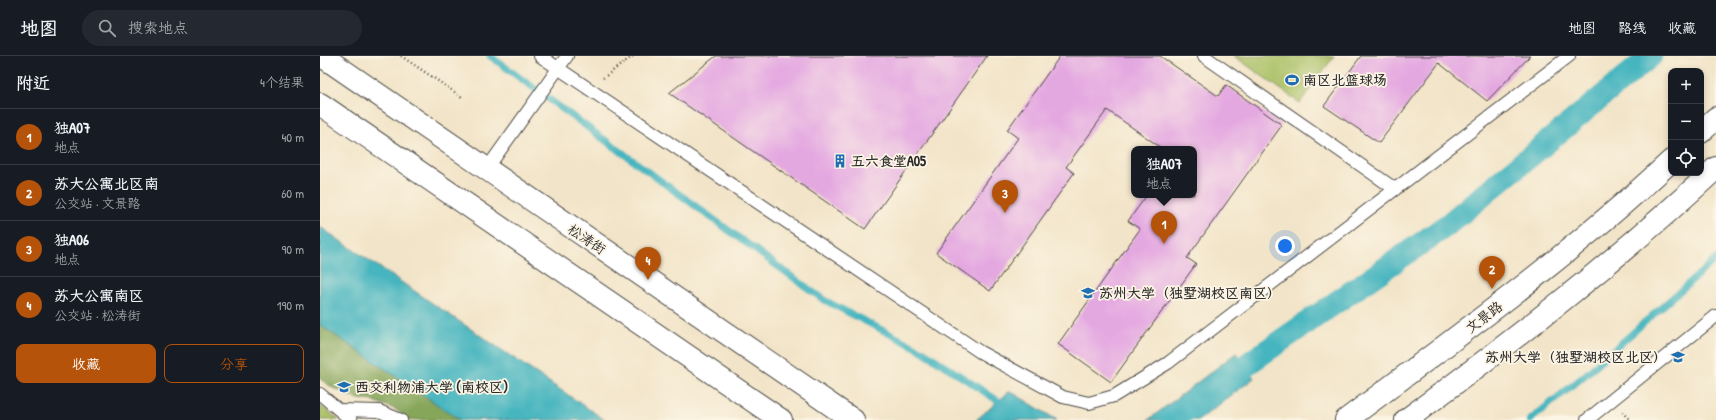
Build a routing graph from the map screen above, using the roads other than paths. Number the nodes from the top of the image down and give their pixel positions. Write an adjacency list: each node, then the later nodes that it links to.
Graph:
1 (322, 56): 12 (main road, 松涛街)
2 (540, 56): 6 (lane)
3 (567, 56): 6 (lane)
4 (1204, 56): 13 (lane)
5 (1569, 56): 13 (lane)
6 (558, 68): 12 (lane); 13 (lane)
7 (320, 104): 19 (main road)
8 (1716, 118): 9 (main road)
9 (1704, 129)
10 (1668, 163): 21 (main road, 文景路)
11 (1716, 168): 22 (main road)
12 (486, 170): 20 (main road, 松涛街)
13 (1396, 189)
14 (1716, 316): 23 (lane)
15 (320, 394): 16 (lane)
16 (340, 410): 17 (lane); 18 (lane)
17 (351, 420)
18 (401, 420)
19 (780, 420)
20 (853, 420)
21 (1346, 420)
22 (1406, 420)
23 (1587, 420)

